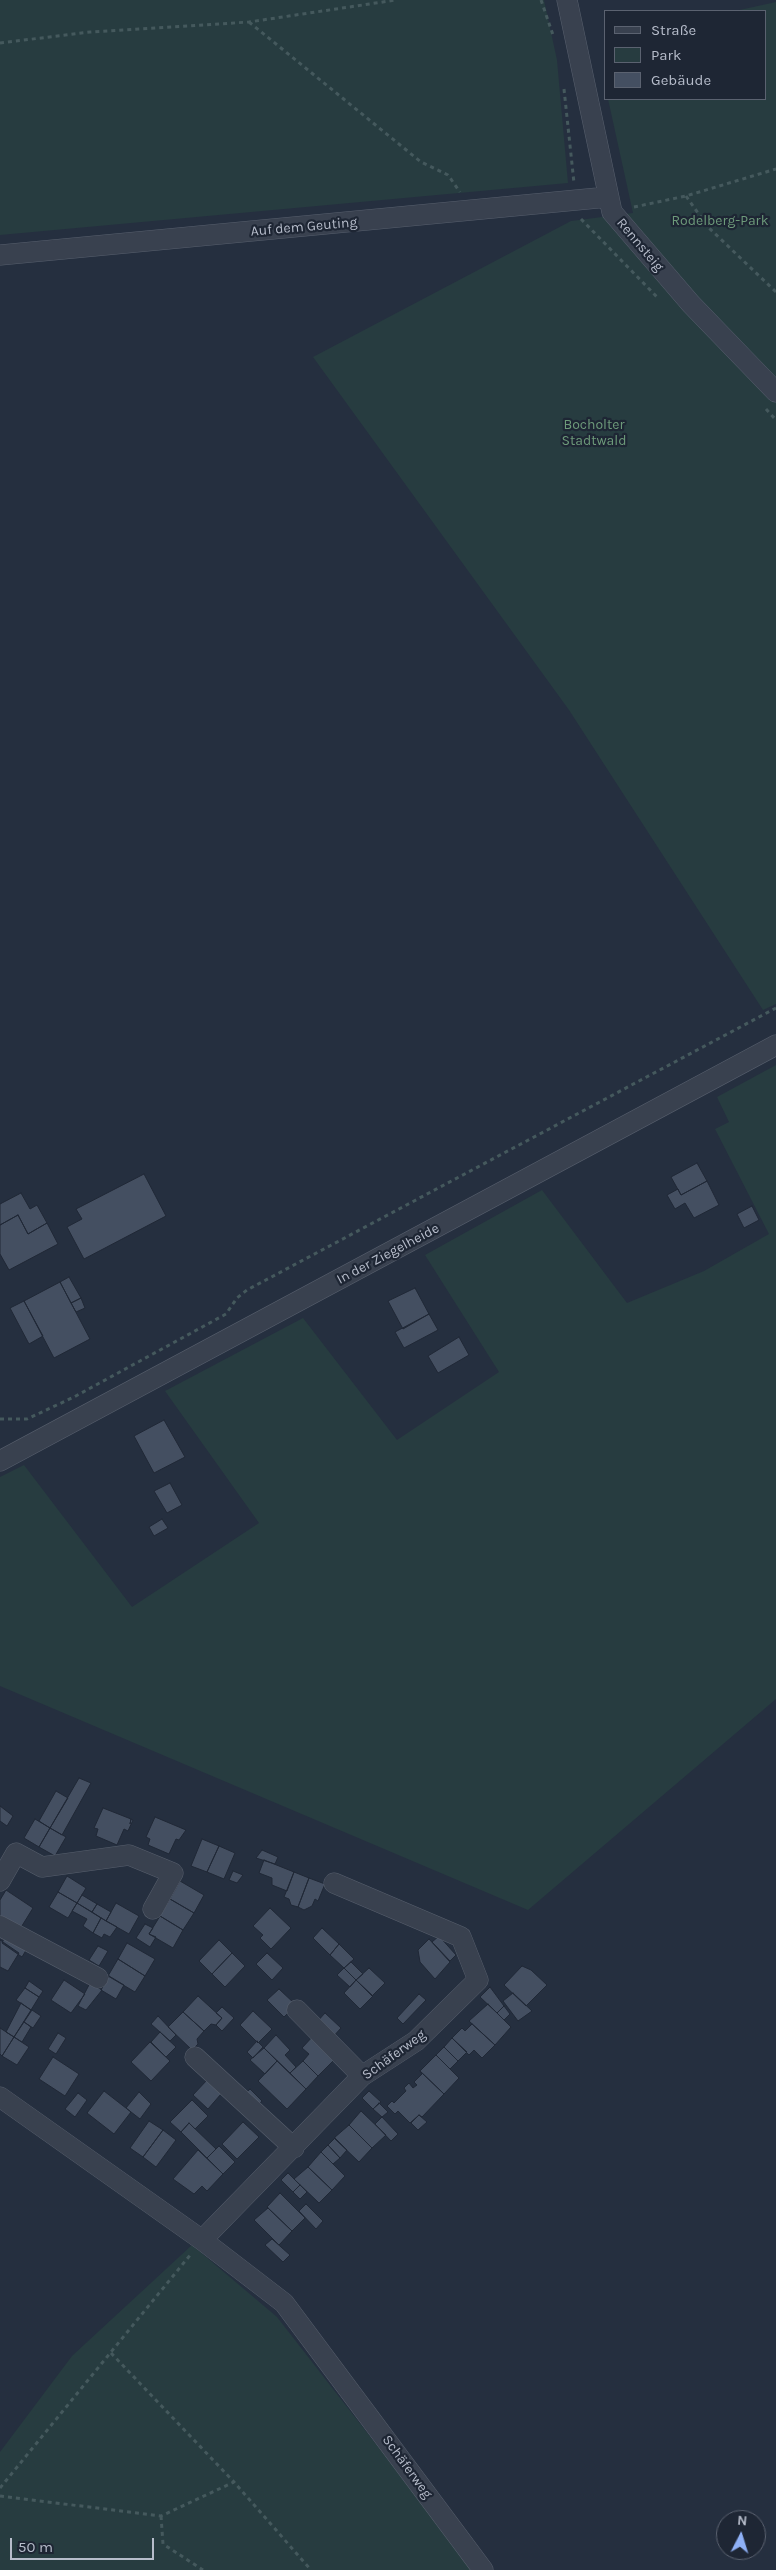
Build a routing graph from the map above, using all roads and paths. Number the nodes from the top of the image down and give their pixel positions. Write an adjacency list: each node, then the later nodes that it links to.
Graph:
1 (396, 0): 4 (path)
2 (541, 0): 5 (path)
3 (567, 0): 9 (street, Rennsteig)
4 (249, 22): 6 (path); 11 (path)
5 (555, 42)
6 (0, 43)
7 (564, 86): 10 (path)
8 (776, 169): 13 (path)
9 (608, 197): 10 (street, Auf dem Geuting); 14 (street, Rennsteig)
10 (573, 201): 11 (street, Auf dem Geuting)
11 (474, 211): 12 (street, Auf dem Geuting)
12 (0, 255)
13 (776, 292)
14 (776, 392)
15 (776, 1008): 17 (path)
16 (776, 1045): 18 (street, In der Ziegelheide)
17 (0, 1419)
18 (0, 1461)
19 (0, 1881): 21 (street)
20 (334, 1883): 26 (street, Schäferweg)
21 (153, 1909)
22 (0, 1926): 23 (street)
23 (98, 1978)
24 (297, 2010): 26 (street)
25 (195, 2057): 28 (street)
26 (362, 2076): 28 (street, Schäferweg)
27 (0, 2097): 29 (street, Schäferweg)
28 (294, 2148): 29 (street, Schäferweg)
29 (202, 2240): 30 (path); 37 (street, Schäferweg)
30 (111, 2353): 31 (path); 32 (path)
31 (234, 2482): 34 (path); 36 (path)
32 (0, 2488)
33 (0, 2496): 34 (path)
34 (161, 2516): 35 (path)
35 (203, 2570)
36 (311, 2570)
37 (483, 2570)

